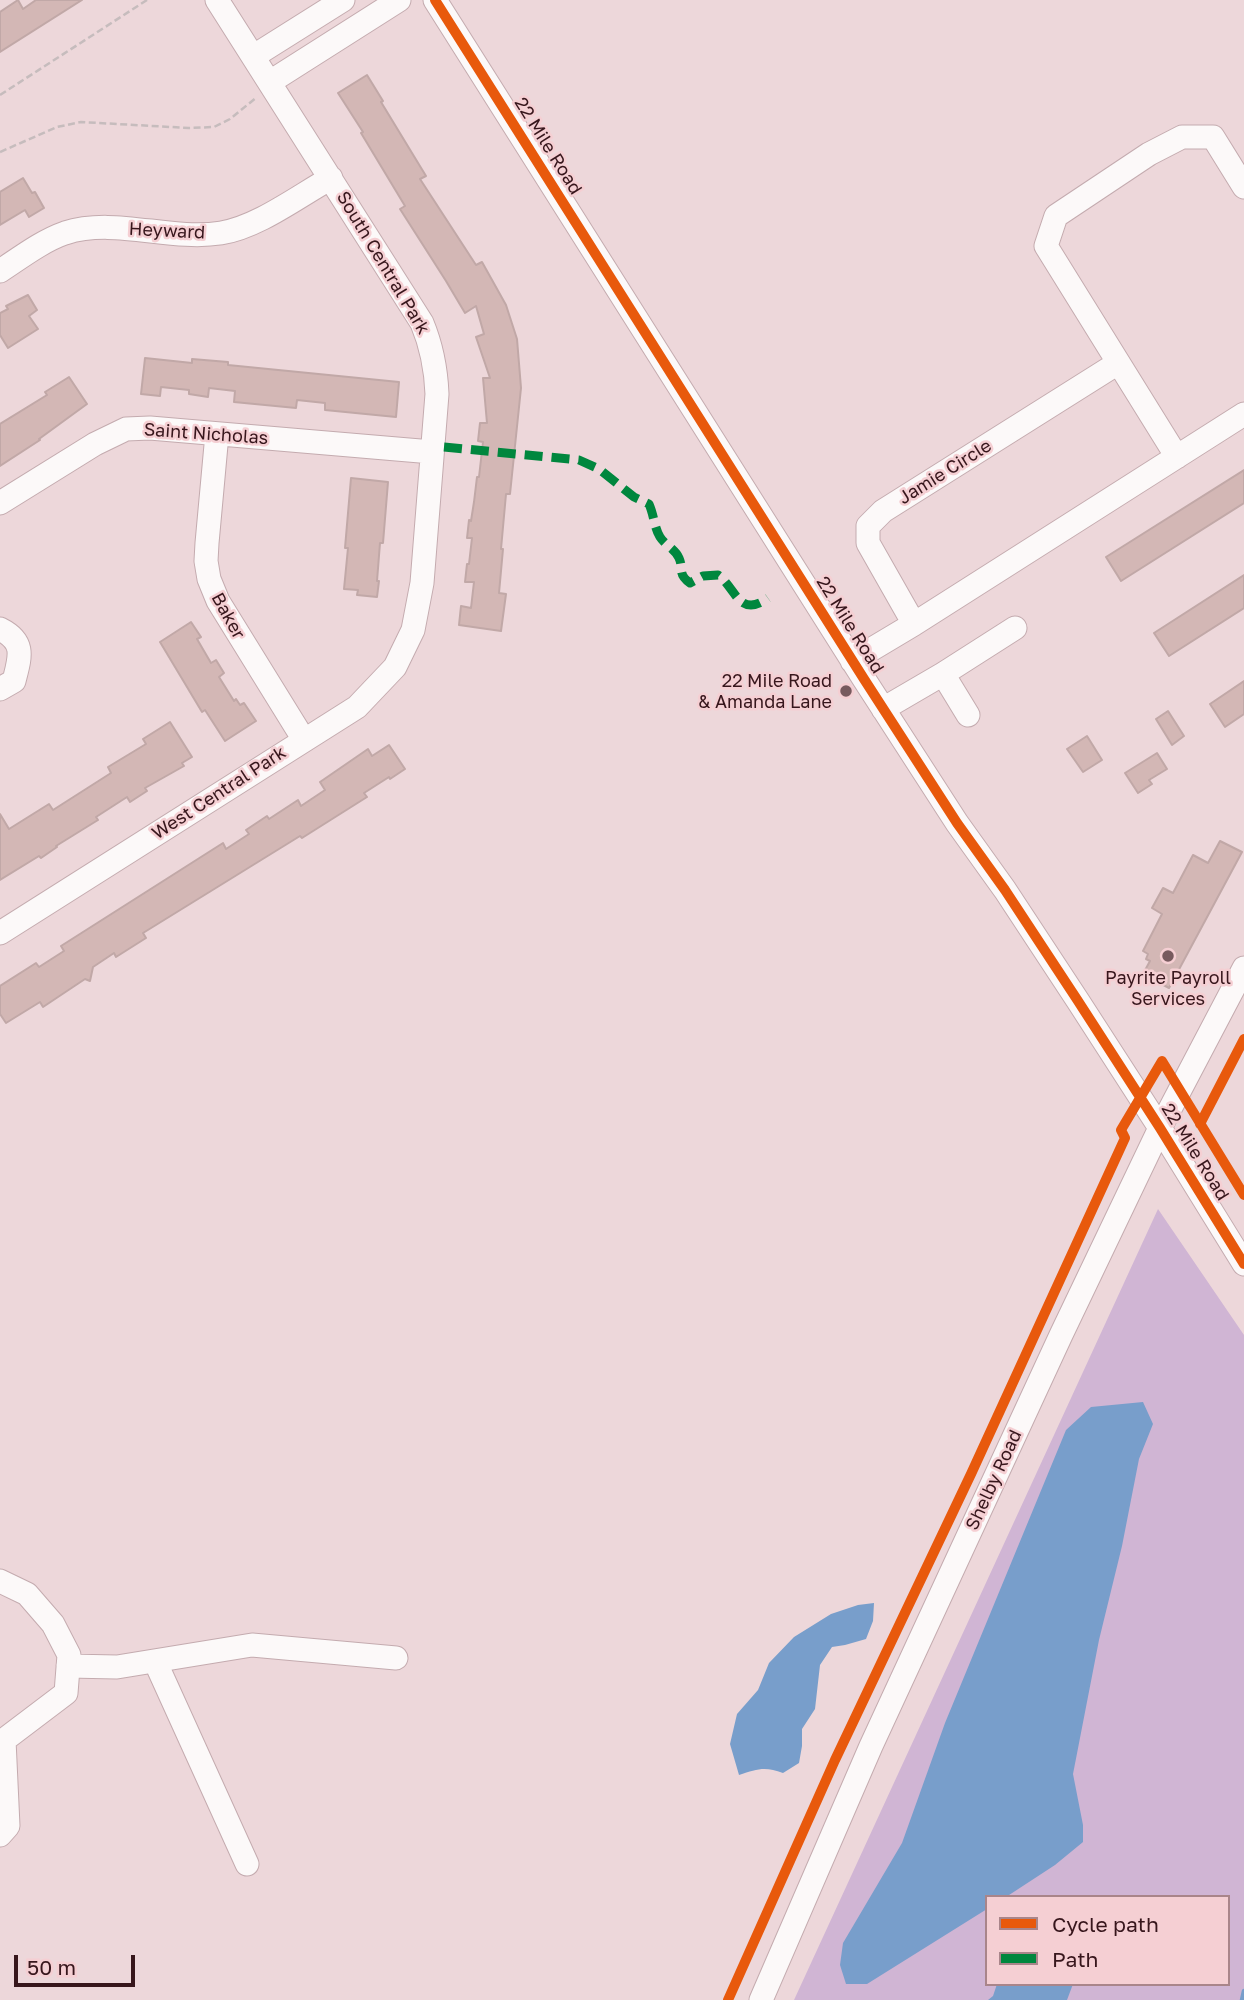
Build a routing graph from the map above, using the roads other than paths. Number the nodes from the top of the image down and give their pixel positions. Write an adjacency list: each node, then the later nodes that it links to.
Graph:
1 (217, 0): 5 (street, South Central Park)
2 (343, 0): 5 (street)
3 (399, 0): 6 (street)
4 (435, 0): 20 (street, 22 Mile Road)
5 (254, 56): 6 (street, South Central Park)
6 (270, 82): 7 (street, South Central Park)
7 (331, 178): 9 (street, Heyward); 13 (street, South Central Park)
8 (1244, 187): 10 (street)
9 (0, 271)
10 (1118, 363): 14 (street); 16 (street, Jamie Circle)
11 (1244, 415): 14 (street)
12 (217, 434): 13 (street, Saint Nicholas); 15 (street, Saint Nicholas); 25 (street, Baker)
13 (432, 452): 19 (street, South Central Park)
14 (1177, 457): 16 (street)
15 (0, 503)
16 (914, 624): 20 (street)
17 (1015, 628): 21 (street)
18 (0, 629): 22 (street)
19 (413, 630): 25 (street, West Central Park)
20 (852, 661): 23 (street, 22 Mile Road)
21 (943, 674): 23 (street); 24 (street)
22 (0, 690)
23 (883, 709): 28 (street, 22 Mile Road)
24 (968, 715)
25 (304, 740): 26 (street, West Central Park)
26 (2, 929)
27 (1243, 975): 28 (street, Shelby Road)
28 (1160, 1128): 29 (street, 22 Mile Road); 36 (street, Shelby Road)
29 (1244, 1264)
30 (0, 1581): 33 (street)
31 (397, 1658): 32 (street)
32 (155, 1661): 33 (street); 35 (street)
33 (68, 1666): 34 (street)
34 (0, 1835)
35 (247, 1864)
36 (761, 2000)

